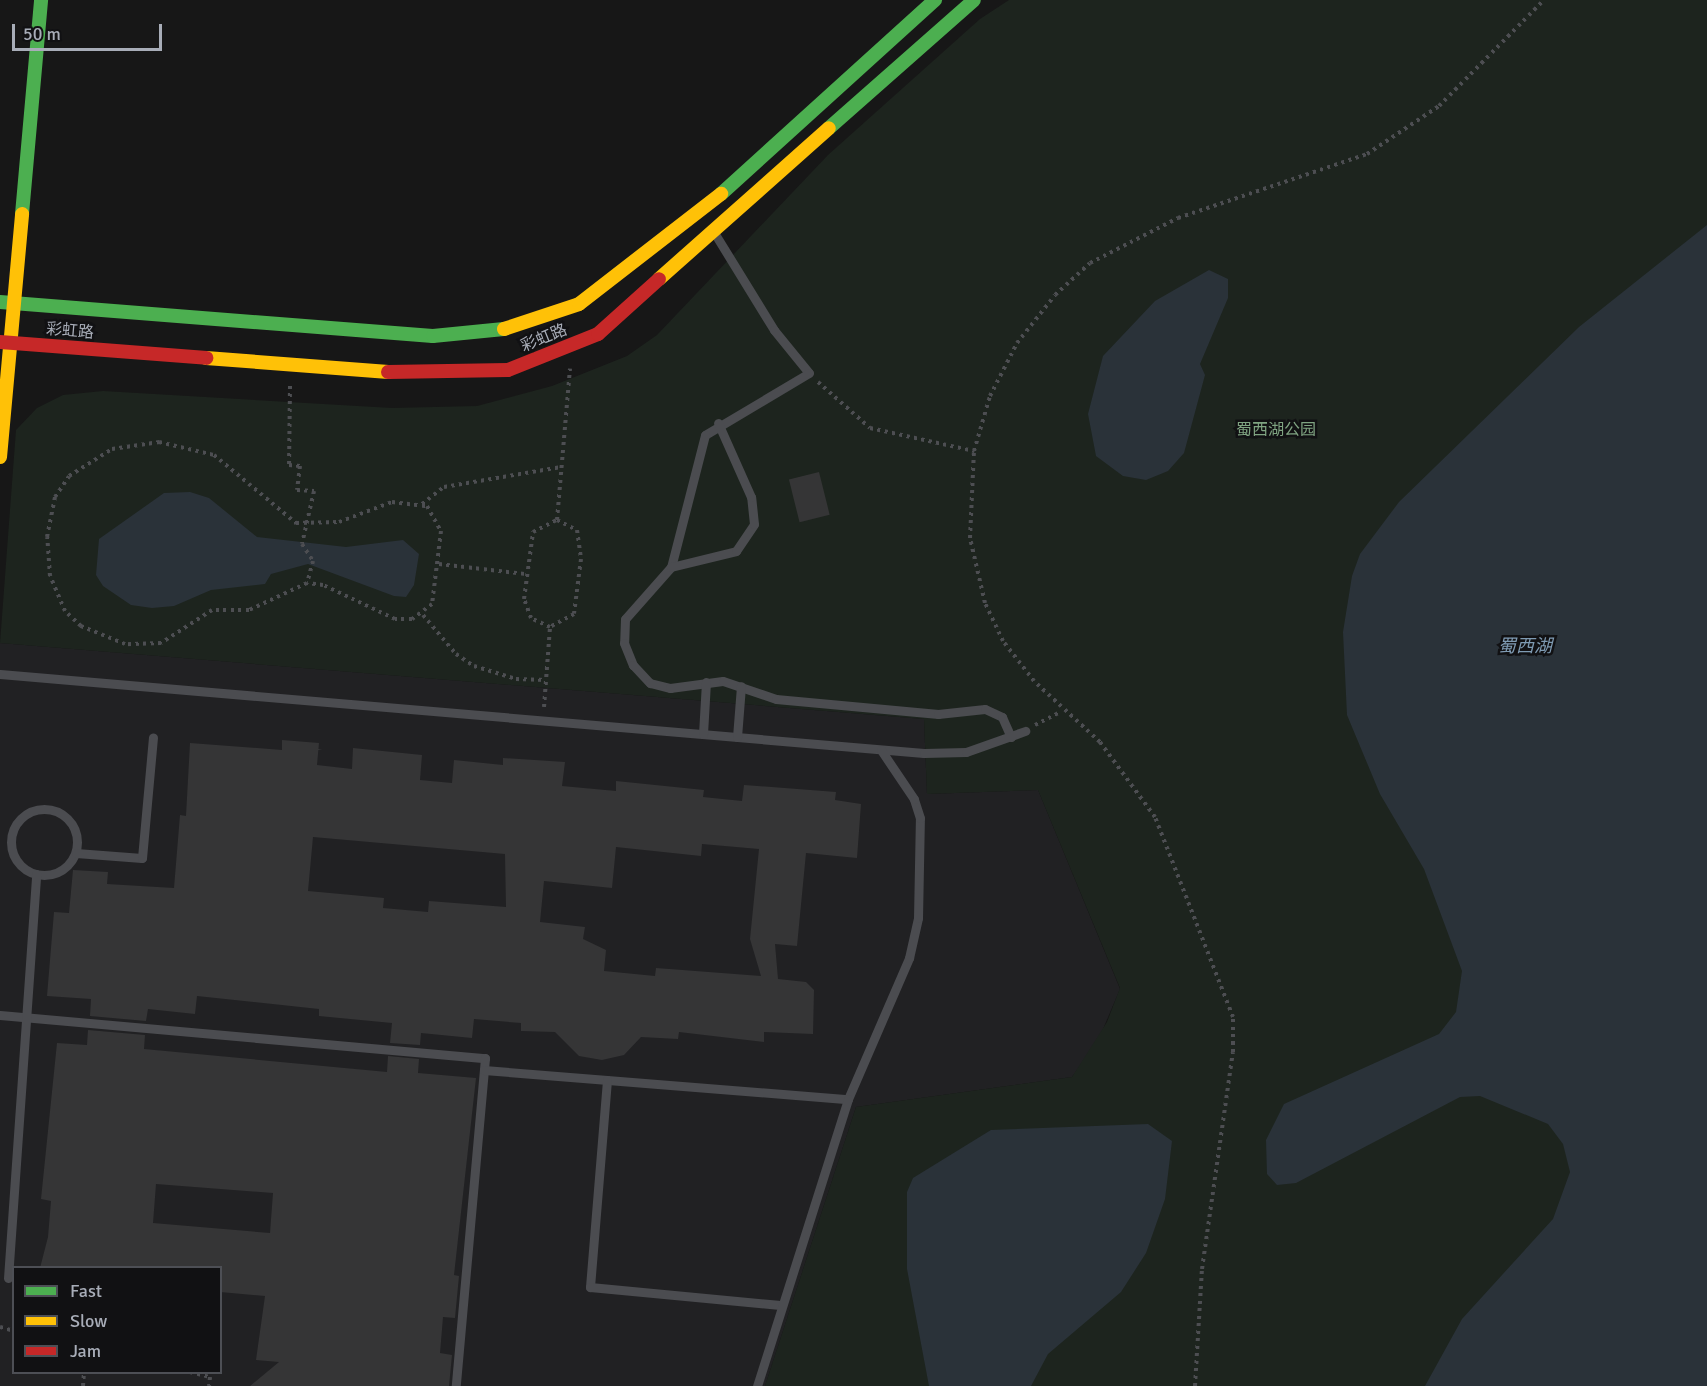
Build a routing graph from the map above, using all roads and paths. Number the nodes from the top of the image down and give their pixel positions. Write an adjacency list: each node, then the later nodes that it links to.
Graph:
1 (40, 0): 6 (main road)
2 (935, 0): 6 (main road, 彩虹路)
3 (974, 0): 5 (main road, 彩虹路)
4 (1544, 0): 12 (path)
5 (714, 232): 8 (main road, 彩虹路); 10 (lane)
6 (7, 302): 7 (main road)
7 (5, 342): 9 (main road, 彩虹路); 13 (main road)
8 (572, 344): 9 (main road, 彩虹路); 14 (path)
9 (291, 367): 17 (path)
10 (809, 373): 11 (lane); 12 (path)
11 (717, 423): 19 (lane); 19 (lane)
12 (974, 450): 28 (path)
13 (0, 457)
14 (561, 467): 15 (path); 16 (path)
15 (422, 505): 17 (path); 18 (path)
16 (557, 520): 20 (path); 23 (path)
17 (307, 524): 21 (path); 21 (path)
18 (439, 564): 20 (path); 22 (path)
19 (671, 567): 26 (lane)
20 (526, 574): 23 (path)
21 (307, 583): 22 (path)
22 (423, 615): 25 (path)
23 (550, 627): 25 (path)
24 (0, 674): 29 (lane)
25 (546, 680): 29 (path)
26 (706, 682): 27 (lane); 31 (lane)
27 (741, 686): 32 (lane); 33 (lane)
28 (1061, 712): 30 (path); 48 (path)
29 (543, 720): 31 (lane)
30 (1025, 731): 33 (lane)
31 (703, 734): 32 (lane)
32 (737, 737): 35 (lane)
33 (1011, 737): 35 (lane)
34 (153, 738): 36 (lane)
35 (881, 750): 41 (lane)
36 (76, 853): 37 (lane); 37 (lane)
37 (36, 874): 42 (lane)
38 (0, 1015): 39 (lane)
39 (484, 1070): 40 (lane); 46 (lane)
40 (608, 1080): 41 (lane); 43 (lane)
41 (848, 1099): 43 (lane)
42 (8, 1278)
43 (780, 1305): 47 (lane)
44 (198, 1374): 45 (path)
45 (209, 1386)
46 (456, 1386)
47 (757, 1386)
48 (1195, 1386)

